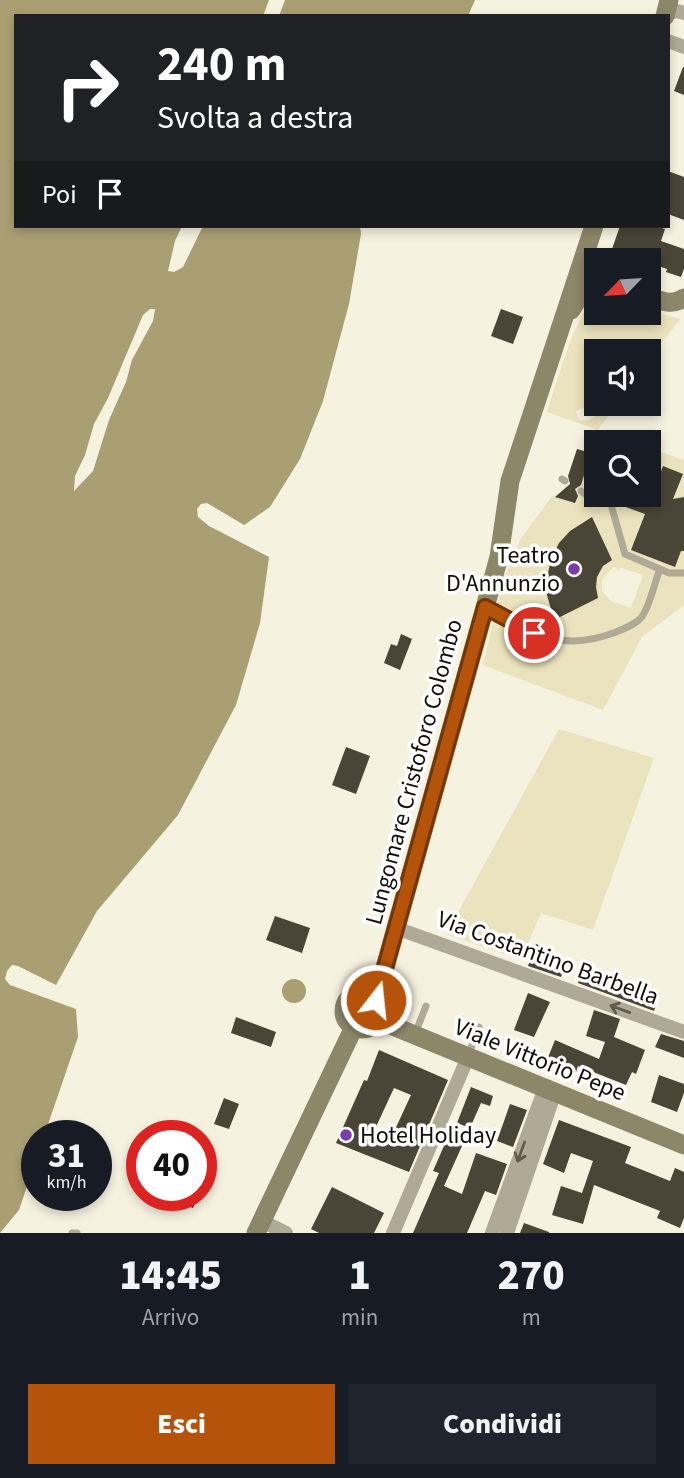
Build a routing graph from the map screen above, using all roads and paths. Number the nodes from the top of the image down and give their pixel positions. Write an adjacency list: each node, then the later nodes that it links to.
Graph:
1 (593, 228): 2 (street)
2 (586, 246): 6 (street)
3 (584, 290): 6 (street)
4 (684, 298): 5 (street)
5 (662, 301)
6 (556, 342): 12 (street, Lungomare Cristoforo Colombo)
7 (581, 491): 8 (lane)
8 (584, 493)
9 (612, 507): 10 (lane)
10 (660, 569): 11 (lane); 12 (lane)
11 (684, 573)
12 (485, 607): 13 (street, Lungomare Cristoforo Colombo)
13 (396, 928): 15 (street, Lungomare Cristoforo Colombo); 18 (street, Via Costantino Barbella, one-way to 13)
14 (426, 1006): 19 (lane)
15 (377, 1010): 16 (street); 16 (street); 19 (street, Viale Vittorio Pepe)
16 (354, 1027): 23 (street)
17 (479, 1027): 20 (lane)
18 (684, 1032)
19 (414, 1034): 20 (street, Viale Vittorio Pepe)
20 (468, 1056): 21 (street, Viale Vittorio Pepe); 25 (street)
21 (550, 1090): 22 (street, Viale Vittorio Pepe); 26 (street, one-way to 26); 27 (street)
22 (684, 1145)
23 (259, 1227): 24 (street)
24 (286, 1233)
25 (393, 1233)
26 (492, 1233)
27 (507, 1233)

